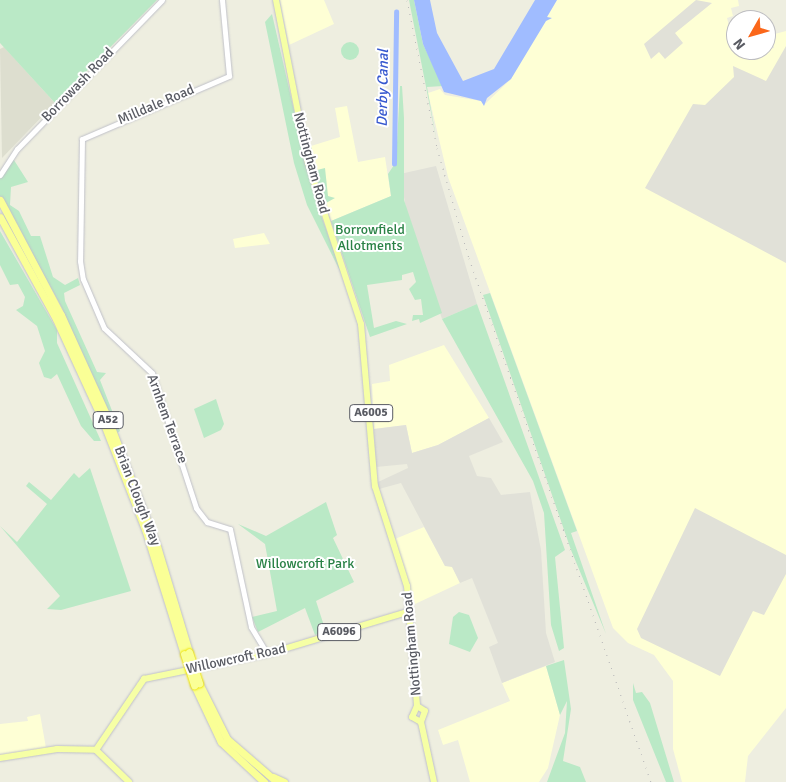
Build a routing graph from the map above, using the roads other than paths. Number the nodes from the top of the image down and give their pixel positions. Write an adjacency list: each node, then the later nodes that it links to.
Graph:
1 (162, 0): 5 (street, Borrowash Road)
2 (222, 0): 4 (street, Milldale Road)
3 (276, 0): 8 (main road, Nottingham Road / A6005)
4 (84, 135): 10 (street, Arnhem Terrace)
5 (0, 175)
6 (0, 200): 9 (highway, Brian Clough Way / A52)
7 (0, 218): 9 (highway, Brian Clough Way / A52)
8 (410, 611): 10 (main road, Willowcroft Road / A6096); 11 (main road, Nottingham Road / A6005)
9 (187, 653): 15 (highway, Brian Clough Way / A52, bridge)
10 (267, 654): 13 (main road, Willowcroft Road / A6096)
11 (417, 706): 12 (main road); 12 (main road)
12 (421, 722): 19 (main road)
13 (96, 750): 14 (main road); 16 (main road)
14 (0, 758)
15 (266, 779): 17 (highway, Brian Clough Way / A52); 18 (highway)
16 (129, 782)
17 (277, 782)
18 (284, 782)
19 (434, 782)

